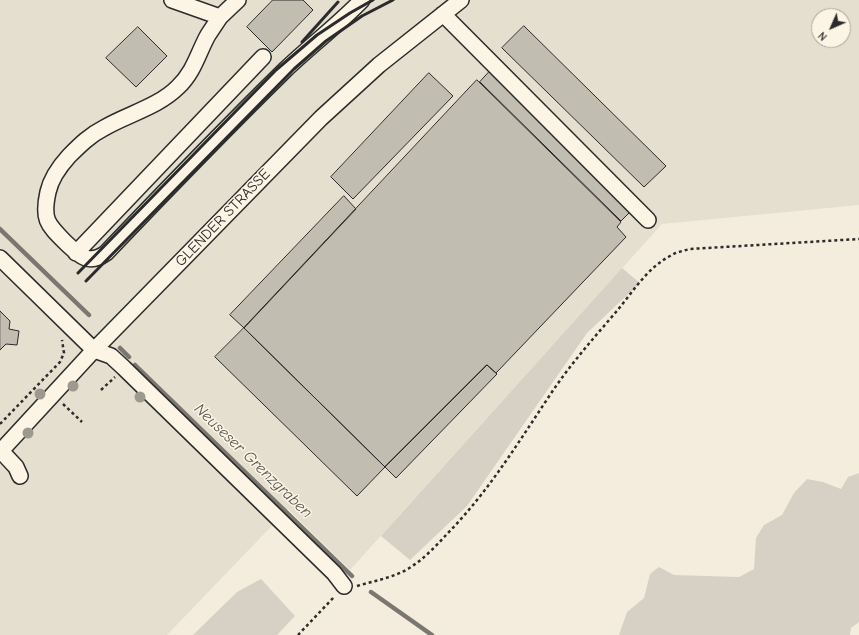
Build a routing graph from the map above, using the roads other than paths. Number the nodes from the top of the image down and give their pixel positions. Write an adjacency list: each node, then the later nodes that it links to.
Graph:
1 (172, 0): 6 (street)
2 (238, 0): 6 (street)
3 (362, 0): 9 (street)
4 (462, 0): 5 (street, GLENDER STRASSE)
5 (443, 14): 8 (street); 11 (street, GLENDER STRASSE)
6 (220, 17): 9 (street)
7 (263, 57): 9 (street)
8 (648, 220)
9 (76, 253)
10 (0, 258): 11 (street)
11 (94, 350): 12 (street, GLENDER STRASSE); 14 (street)
12 (0, 456): 13 (street)
13 (20, 476)
14 (344, 586)

